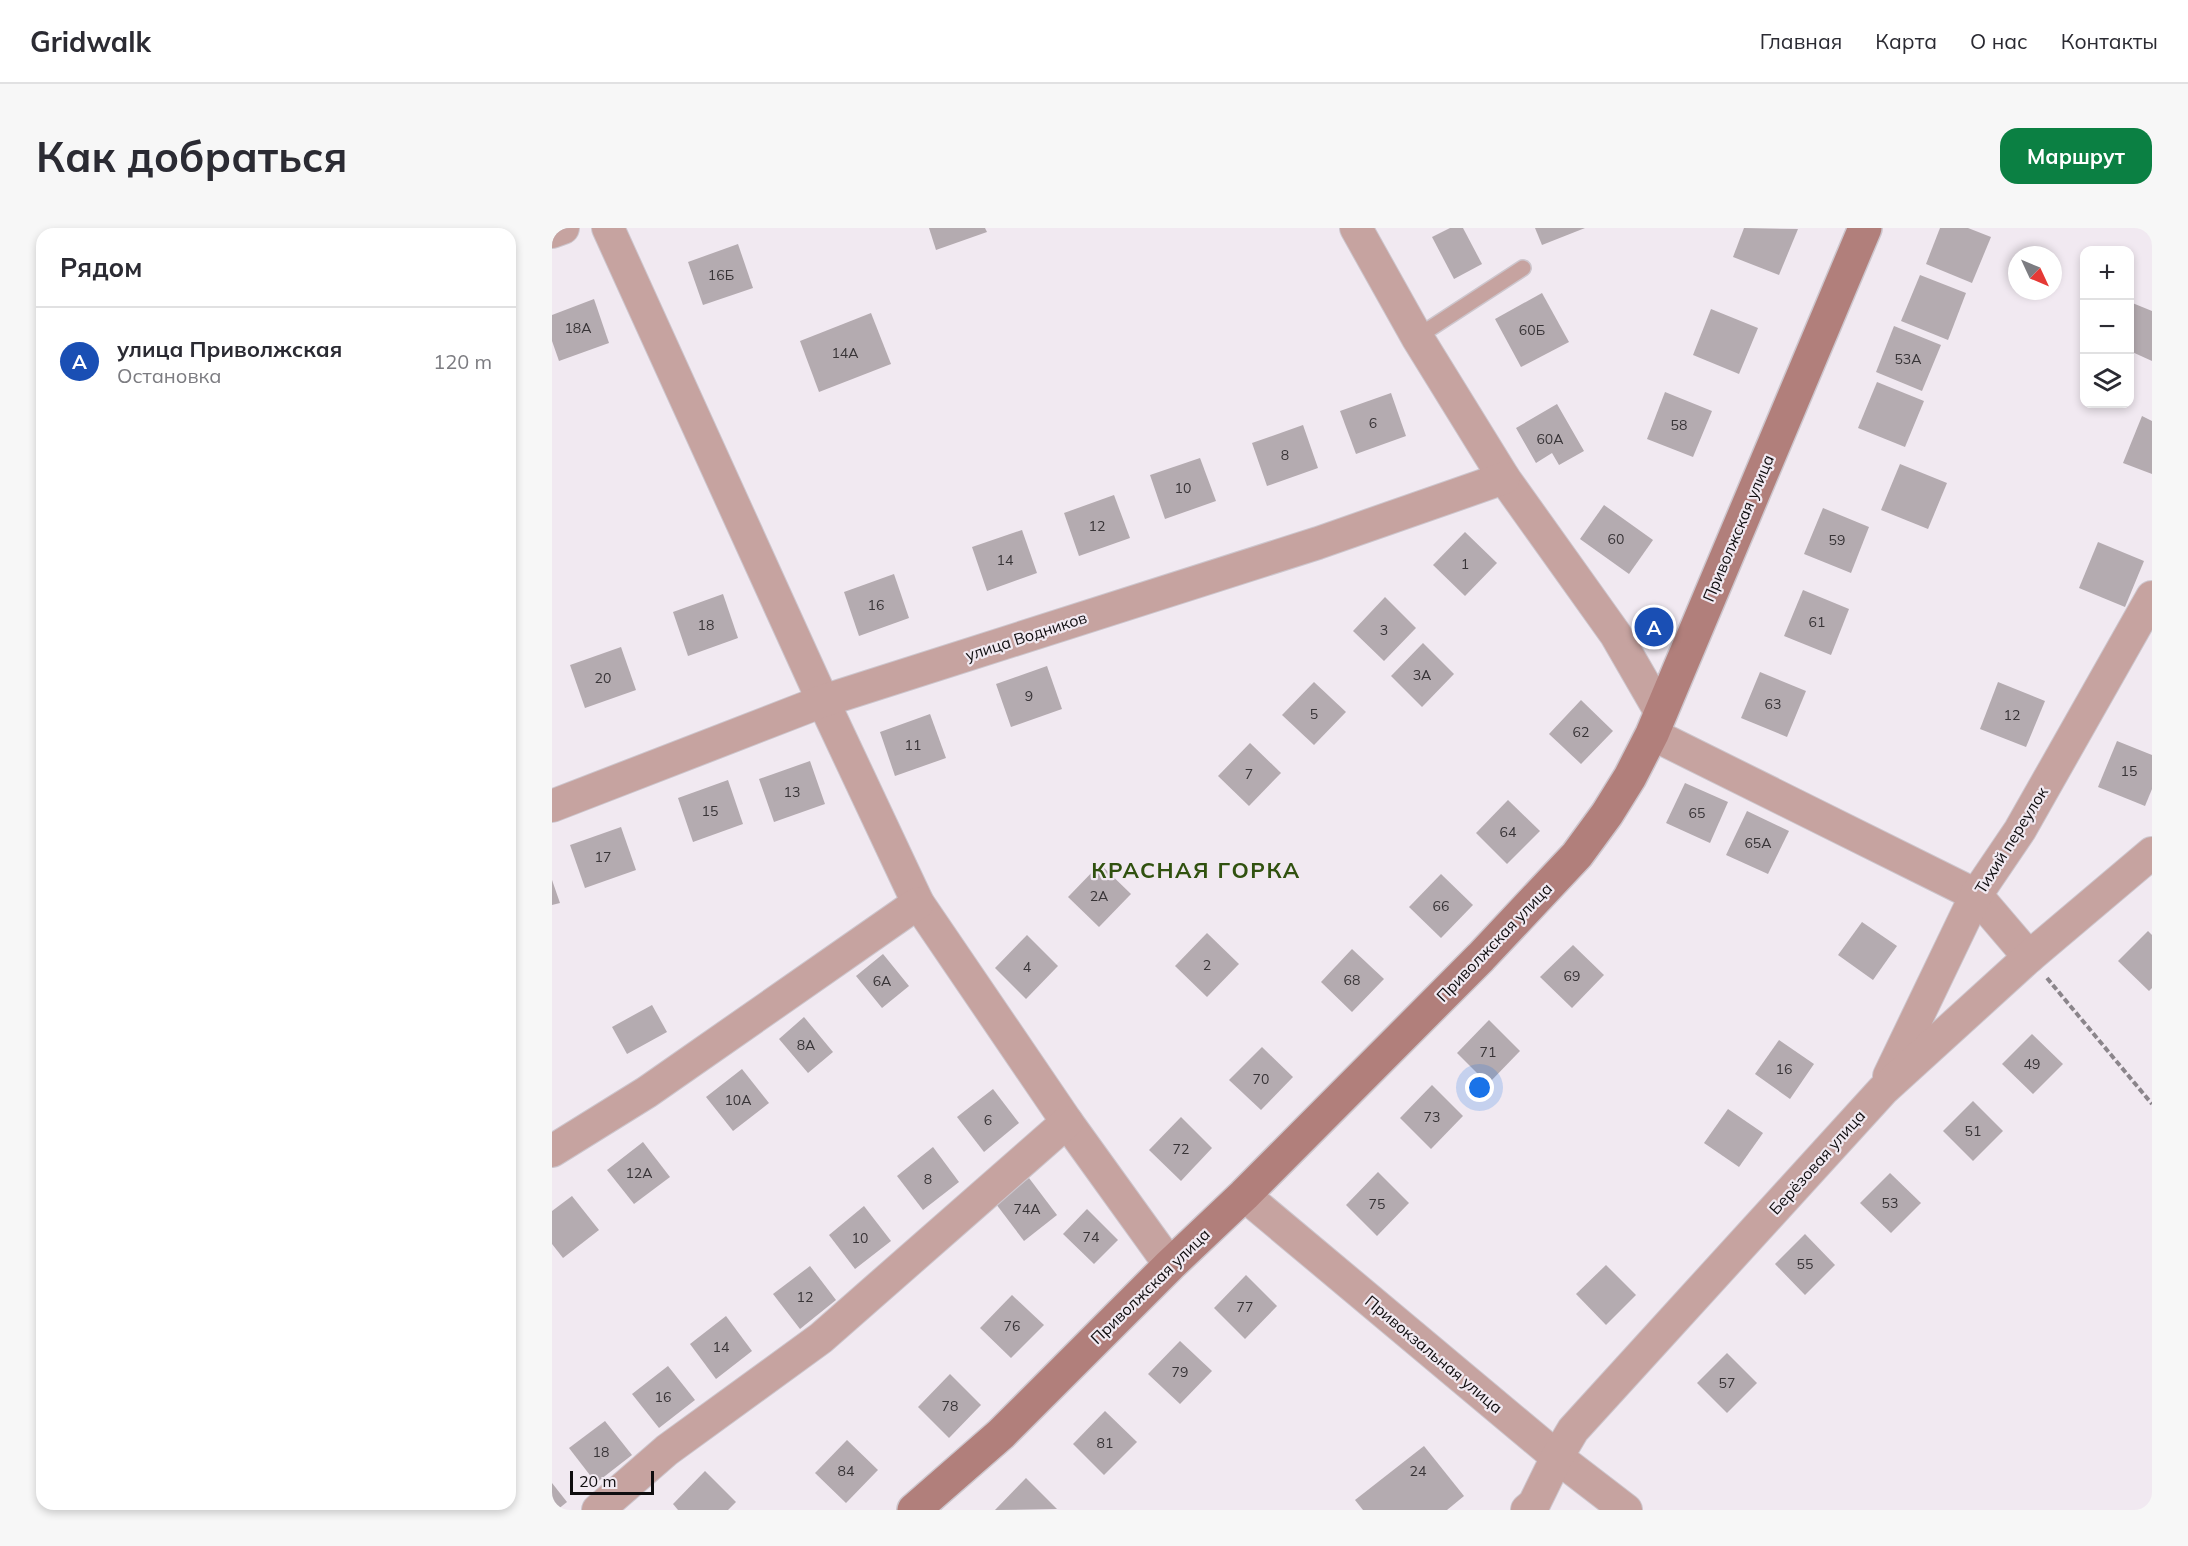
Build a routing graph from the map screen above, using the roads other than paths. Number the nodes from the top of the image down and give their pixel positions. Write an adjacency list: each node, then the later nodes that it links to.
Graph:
1 (563, 228): 5 (street)
2 (608, 228): 10 (street)
3 (1356, 228): 7 (street)
4 (1864, 228): 11 (main road, Приволжская улица)
5 (552, 232)
6 (1522, 268): 7 (lane)
7 (1417, 337): 8 (street)
8 (1504, 478): 10 (street, улица Водников); 11 (street)
9 (2152, 597): 14 (street, Тихий переулок)
10 (823, 702): 12 (street, улица Водников); 15 (street)
11 (1656, 723): 14 (street); 20 (main road, Приволжская улица)
12 (552, 806)
13 (2152, 853): 16 (street, Берёзовая улица)
14 (1976, 895): 16 (street); 17 (street, Тихий переулок)
15 (918, 903): 18 (street); 19 (street)
16 (2029, 957): 17 (street, Берёзовая улица)
17 (1883, 1090): 22 (street, Берёзовая улица)
18 (1067, 1122): 21 (street); 23 (street)
19 (552, 1151)
20 (1244, 1196): 21 (main road, Приволжская улица); 22 (street, Привокзальная улица)
21 (1170, 1265): 24 (main road, Приволжская улица)
22 (1557, 1457): 25 (street, Берёзовая улица); 26 (street, Привокзальная улица)
23 (598, 1510)
24 (914, 1510)
25 (1527, 1510)
26 (1626, 1510)

